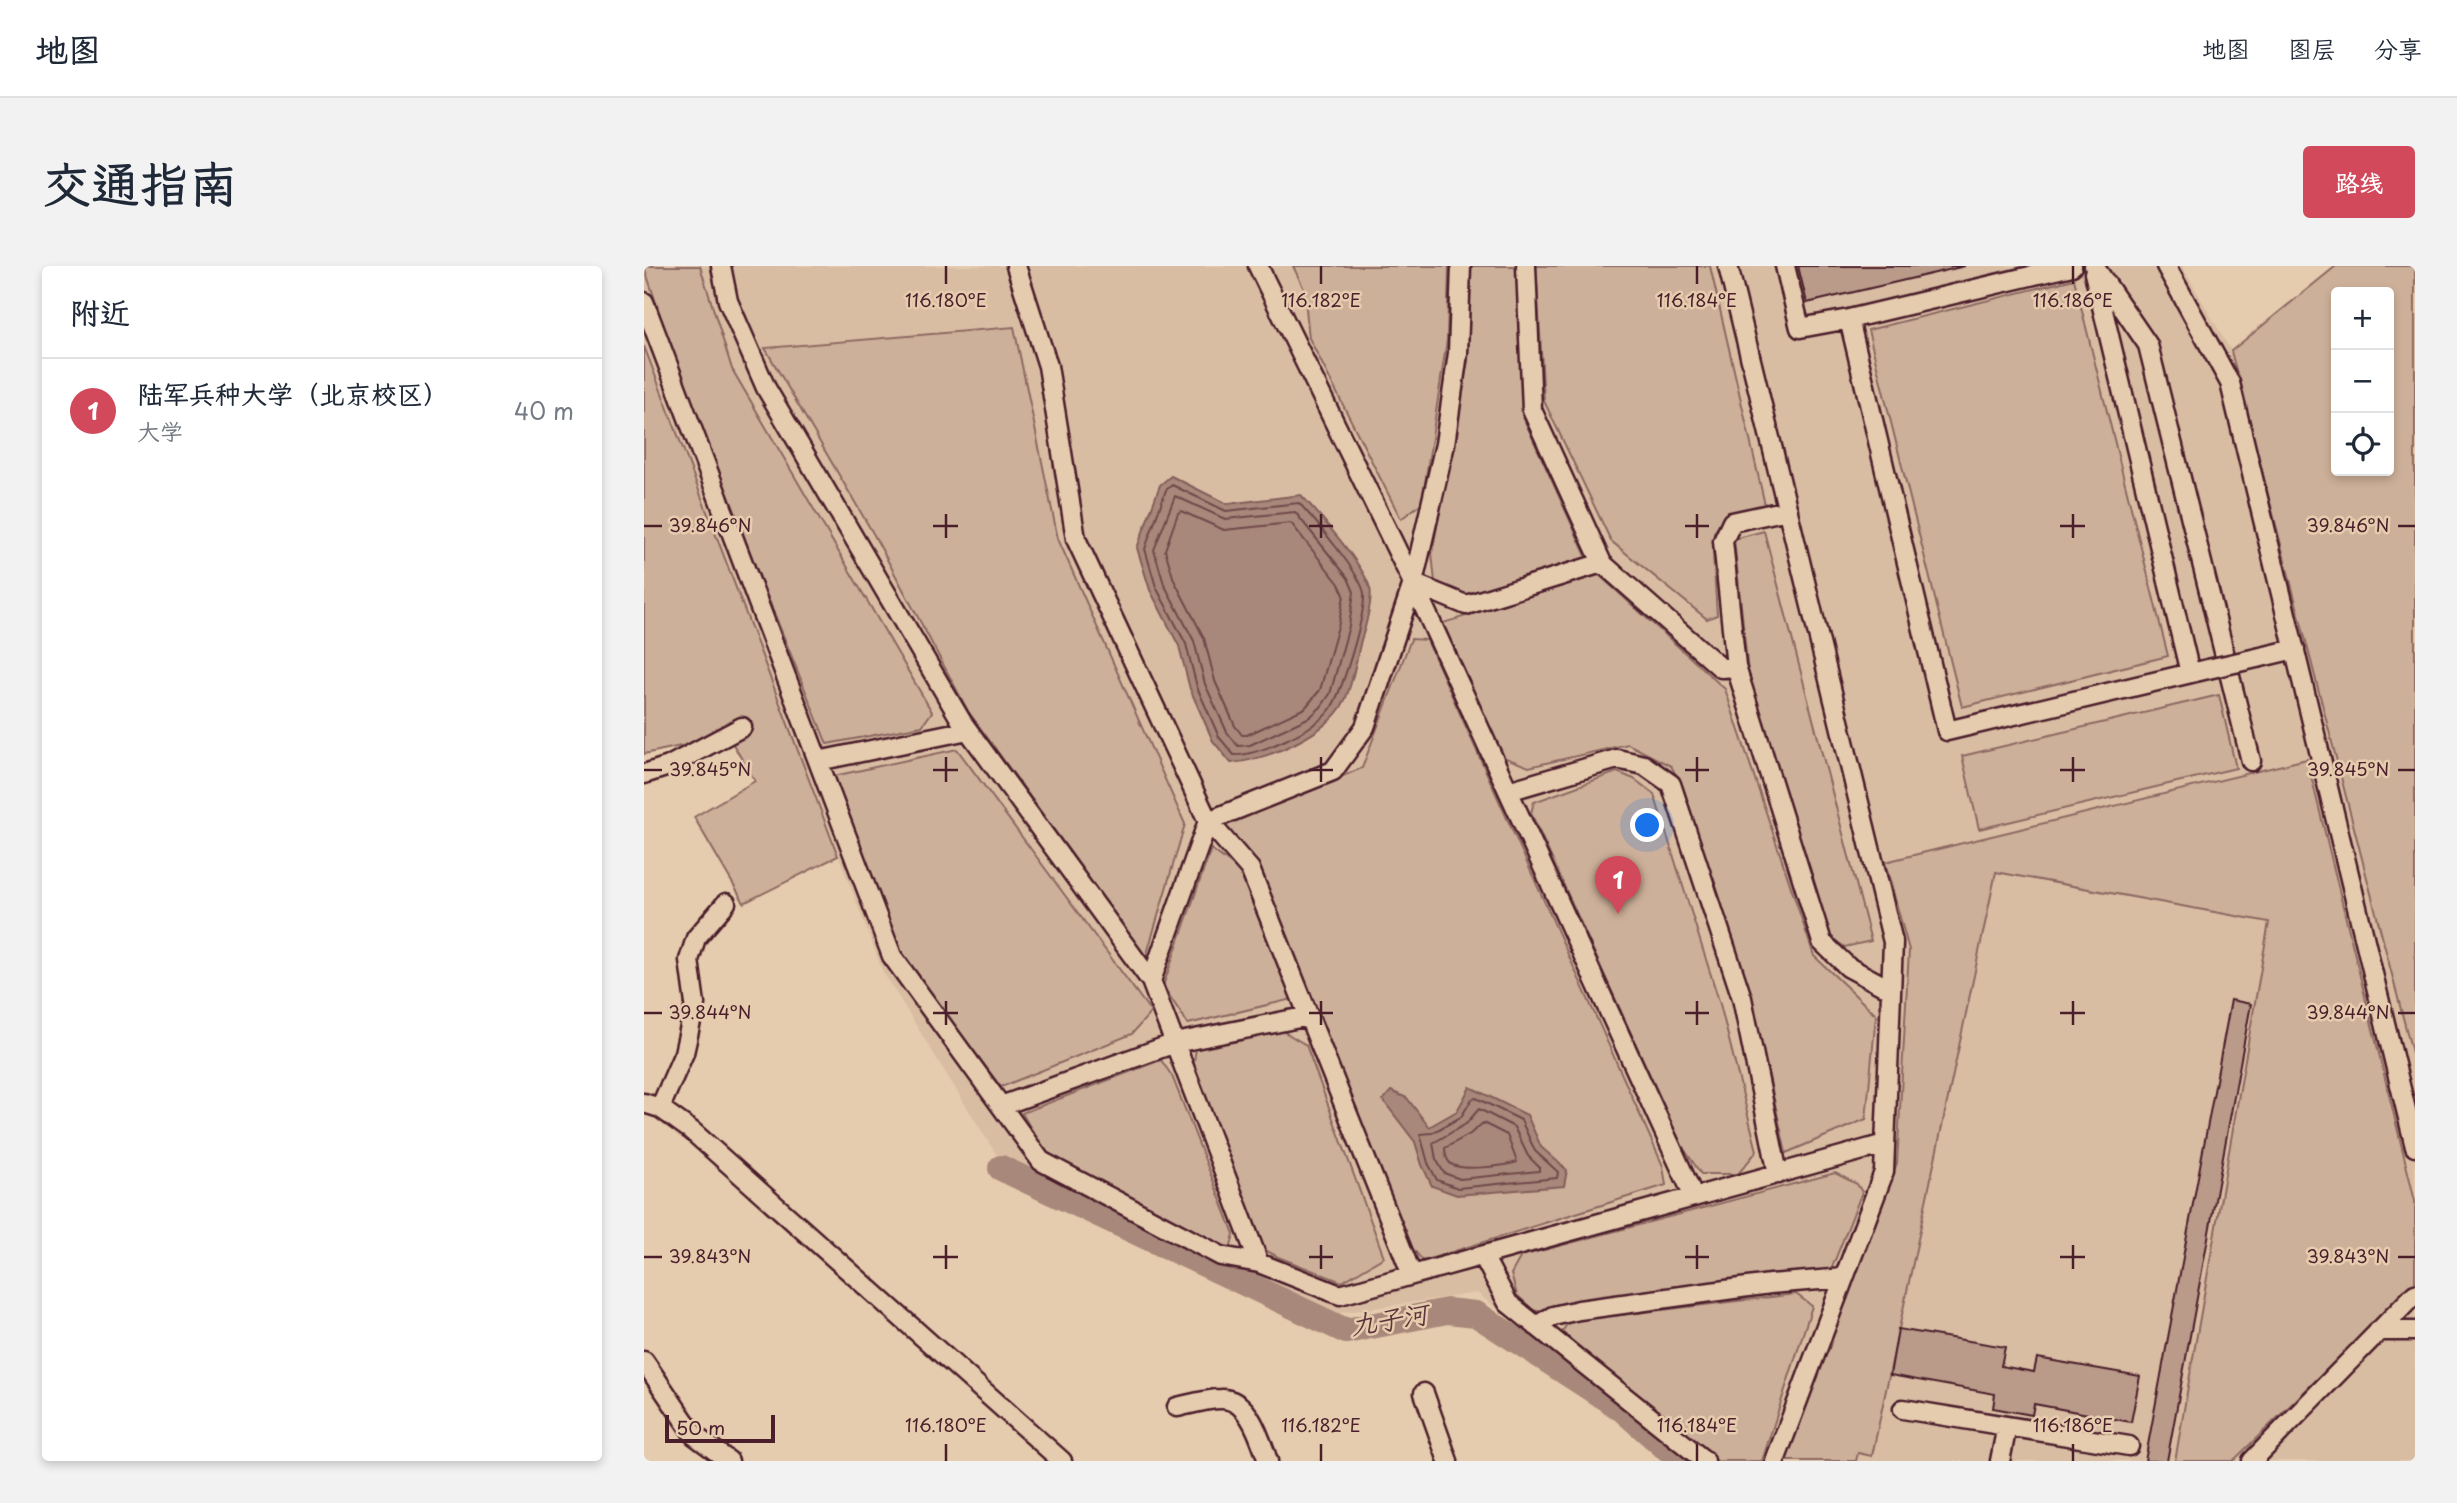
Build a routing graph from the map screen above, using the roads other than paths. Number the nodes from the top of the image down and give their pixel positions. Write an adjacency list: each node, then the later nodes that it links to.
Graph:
1 (721, 266): 20 (street)
2 (1016, 266): 25 (street)
3 (1258, 266): 15 (street)
4 (1461, 266): 15 (street)
5 (1526, 266): 14 (street)
6 (1728, 266): 13 (street)
7 (1785, 266): 12 (street)
8 (2072, 266): 12 (street)
9 (2093, 266): 18 (street); 22 (street)
10 (2166, 266): 16 (street)
11 (644, 302): 21 (street)
12 (1849, 319): 18 (street)
13 (1787, 510): 17 (street); 28 (street)
14 (1602, 563): 15 (street); 17 (street)
15 (1413, 583): 24 (street); 25 (street)
16 (2295, 649): 18 (street, bridge); 34 (street)
17 (1736, 667): 28 (street)
18 (2190, 673)
19 (742, 727): 23 (street)
20 (968, 730): 21 (street); 27 (street)
21 (818, 761): 32 (street)
22 (2251, 761)
23 (644, 774)
24 (1508, 791): 35 (street); 36 (street)
25 (1208, 821): 27 (street); 29 (street)
26 (726, 903): 31 (street)
27 (1151, 981): 30 (street)
28 (1891, 990): 33 (street)
29 (1309, 1016): 30 (street); 39 (street)
30 (1175, 1044): 32 (street); 38 (street)
31 (652, 1105): 52 (street)
32 (1001, 1106): 38 (street)
33 (1885, 1144): 35 (street); 40 (street)
34 (2415, 1147)
35 (1778, 1174): 36 (street)
36 (1694, 1197): 37 (street)
37 (1483, 1255): 39 (street); 42 (street)
38 (1259, 1263): 39 (street)
39 (1412, 1275)
40 (1844, 1278): 42 (street); 56 (street)
41 (2415, 1294): 43 (street)
42 (1536, 1326): 55 (street)
43 (2378, 1331): 44 (street); 58 (street)
44 (2415, 1331)
45 (644, 1361): 51 (street)
46 (1424, 1393): 54 (street)
47 (1177, 1407): 53 (street)
48 (1902, 1409): 49 (street)
49 (2007, 1426): 50 (street); 57 (street)
50 (2129, 1446)
51 (729, 1461)
52 (1062, 1461)
53 (1268, 1461)
54 (1448, 1461)
55 (1705, 1461)
56 (1775, 1461)
57 (2000, 1461)
58 (2252, 1461)

